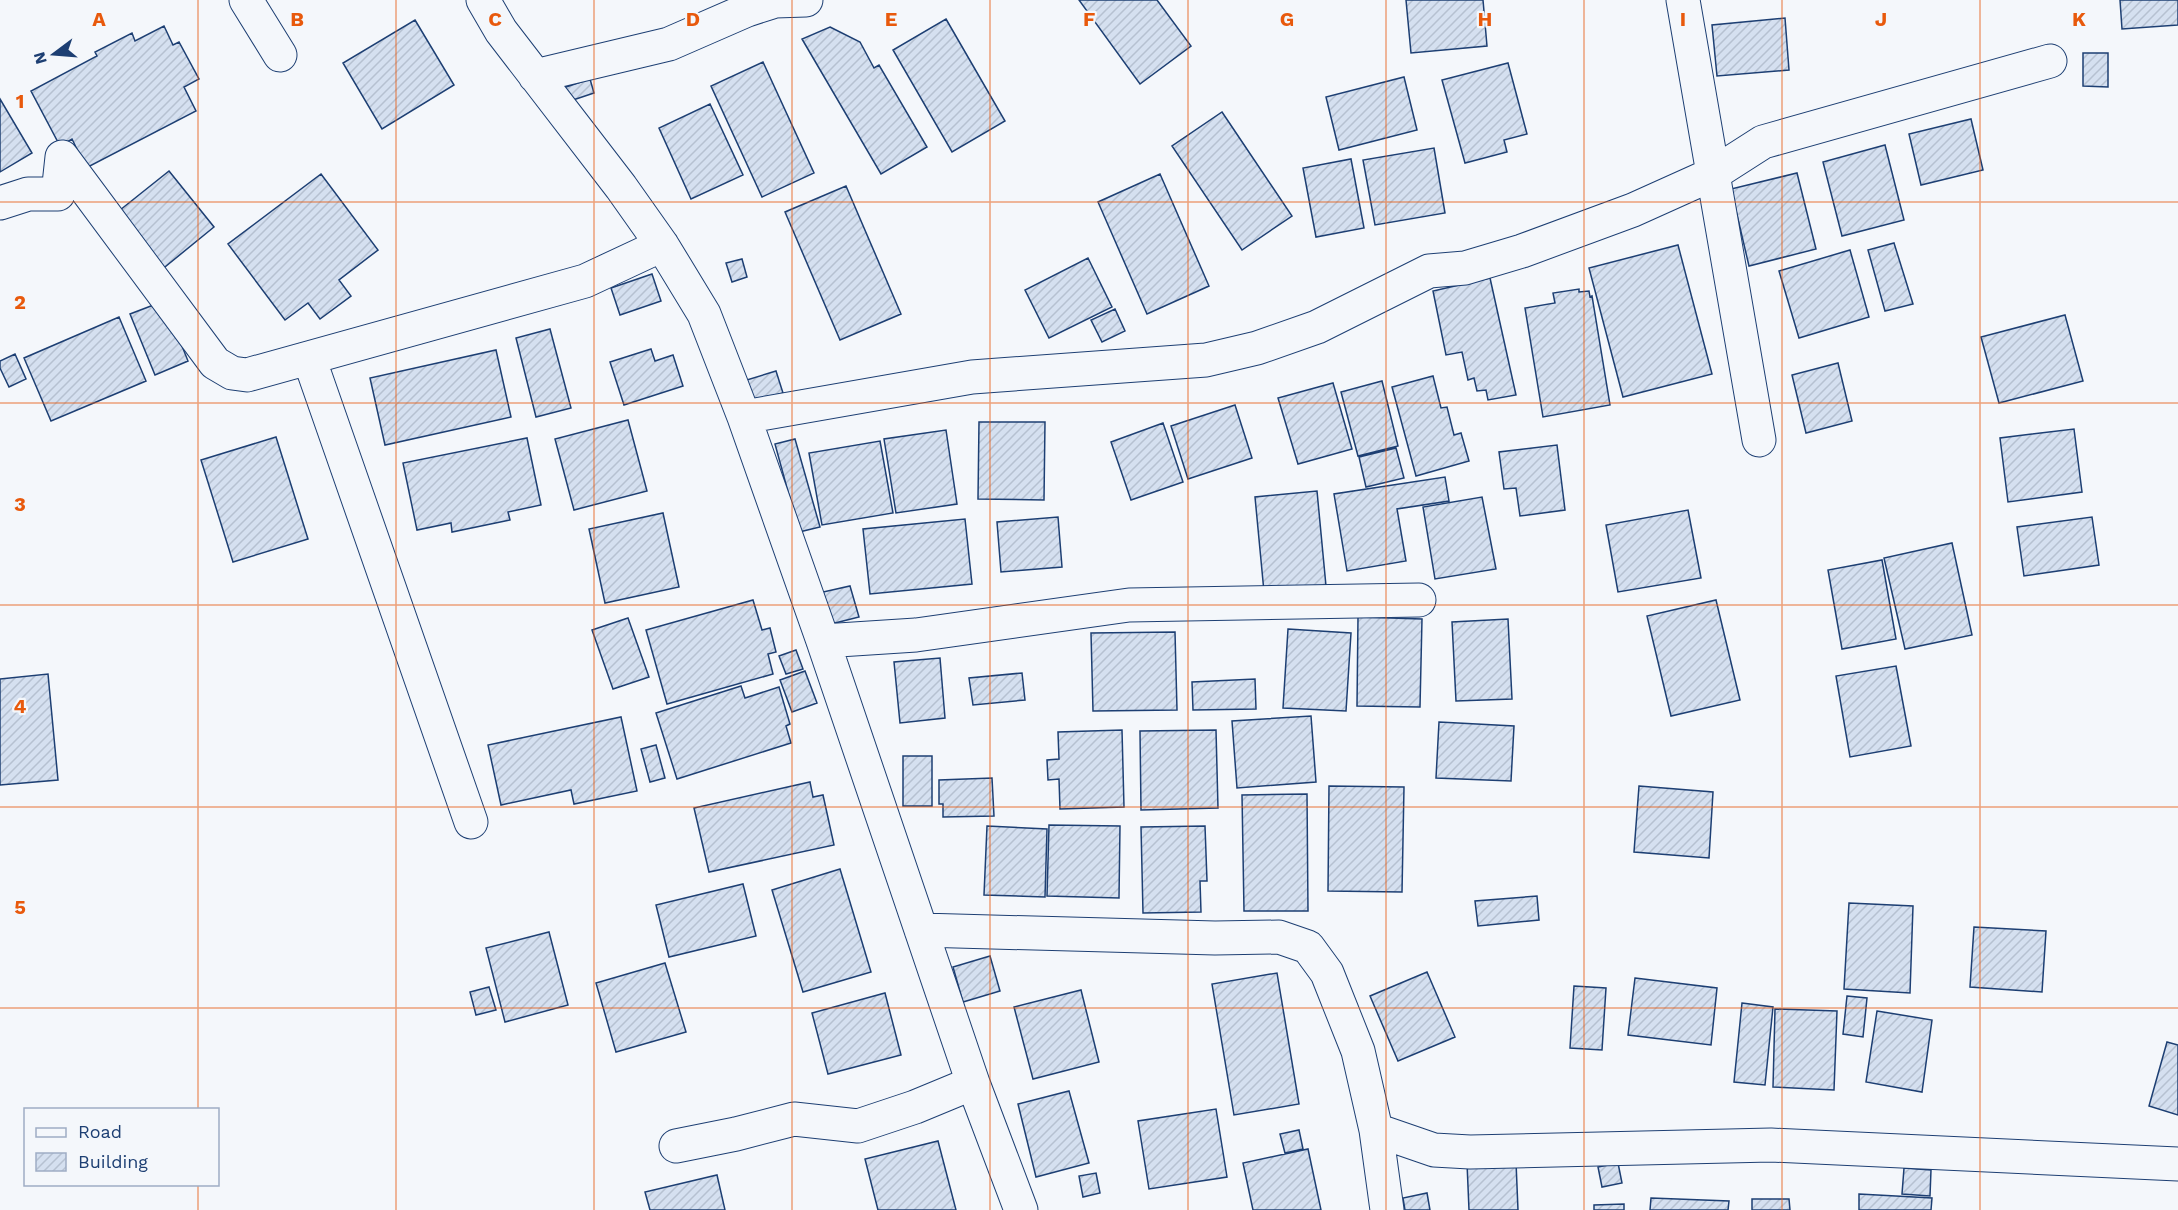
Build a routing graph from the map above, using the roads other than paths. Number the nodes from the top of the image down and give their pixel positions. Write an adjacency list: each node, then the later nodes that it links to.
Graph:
1 (246, 0): 5 (street)
2 (483, 0): 7 (street)
3 (806, 0): 7 (street)
4 (1683, 0): 8 (street)
5 (280, 55)
6 (2050, 61): 8 (street)
7 (535, 76): 10 (street)
8 (1713, 174): 12 (street); 13 (street)
9 (0, 203): 11 (street)
10 (662, 245): 11 (street); 12 (street)
11 (309, 358): 16 (street)
12 (744, 417): 15 (street)
13 (1759, 440)
14 (1419, 600): 15 (street)
15 (823, 641): 17 (street)
16 (471, 822)
17 (921, 930): 18 (street); 19 (street)
18 (973, 1083): 20 (street); 22 (street)
19 (1377, 1130): 21 (street); 23 (street)
20 (676, 1146)
21 (2178, 1164)
22 (1021, 1210)
23 (1387, 1210)

